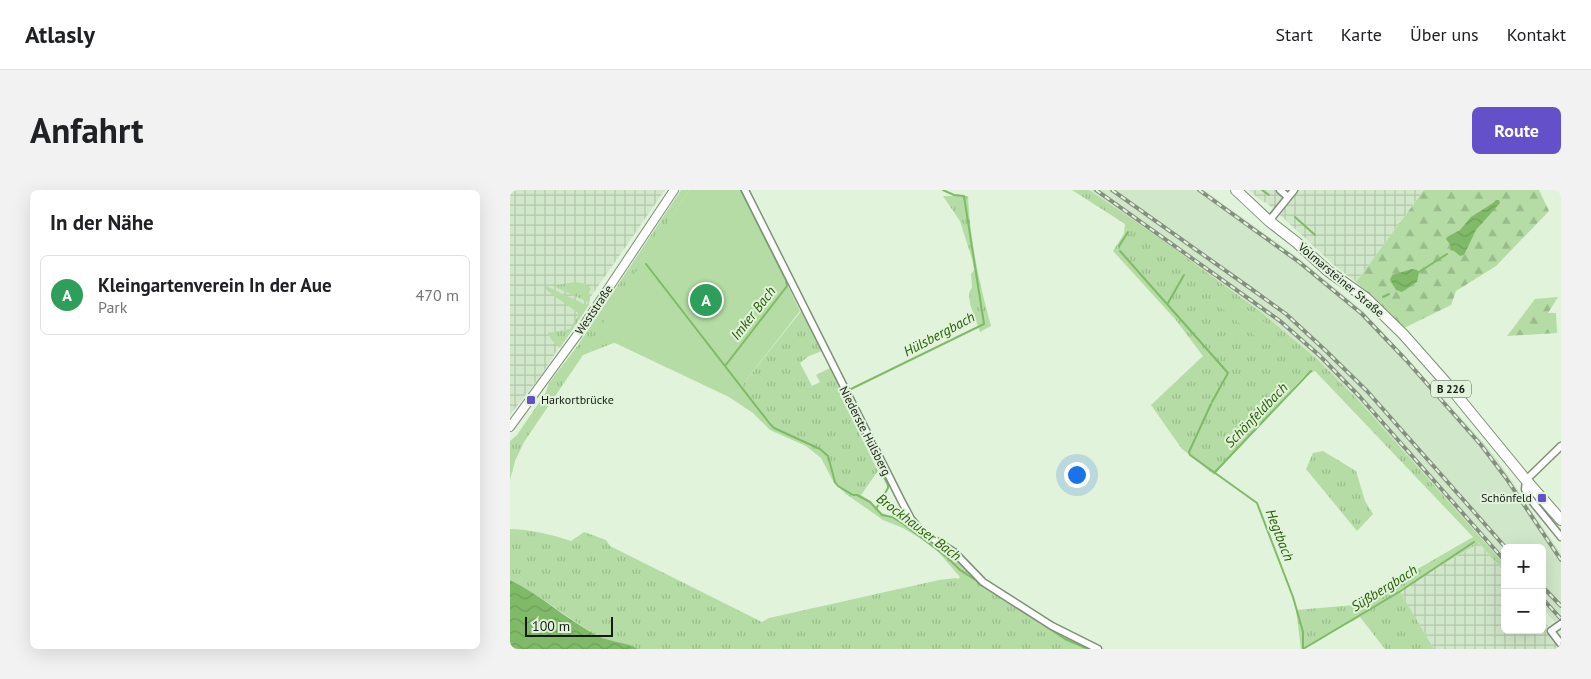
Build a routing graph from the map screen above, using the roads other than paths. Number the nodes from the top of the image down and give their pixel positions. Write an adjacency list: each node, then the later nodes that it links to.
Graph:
1 (674, 190): 8 (street, Weststraße)
2 (745, 190): 15 (street, Niederste Hülsberg)
3 (1236, 190): 7 (main road, Volmarsteiner Straße / B 226)
4 (1280, 190): 6 (street)
5 (1294, 190): 6 (street)
6 (1288, 197): 7 (street)
7 (1269, 221): 10 (main road, Volmarsteiner Straße / B 226)
8 (510, 427)
9 (1561, 446): 10 (street)
10 (1526, 480): 11 (main road, Volmarsteiner Straße / B 226); 12 (street, Volmarsteiner Straße)
11 (1561, 520)
12 (1561, 537)
13 (1561, 624): 14 (street)
14 (1561, 644)
15 (1098, 649)

